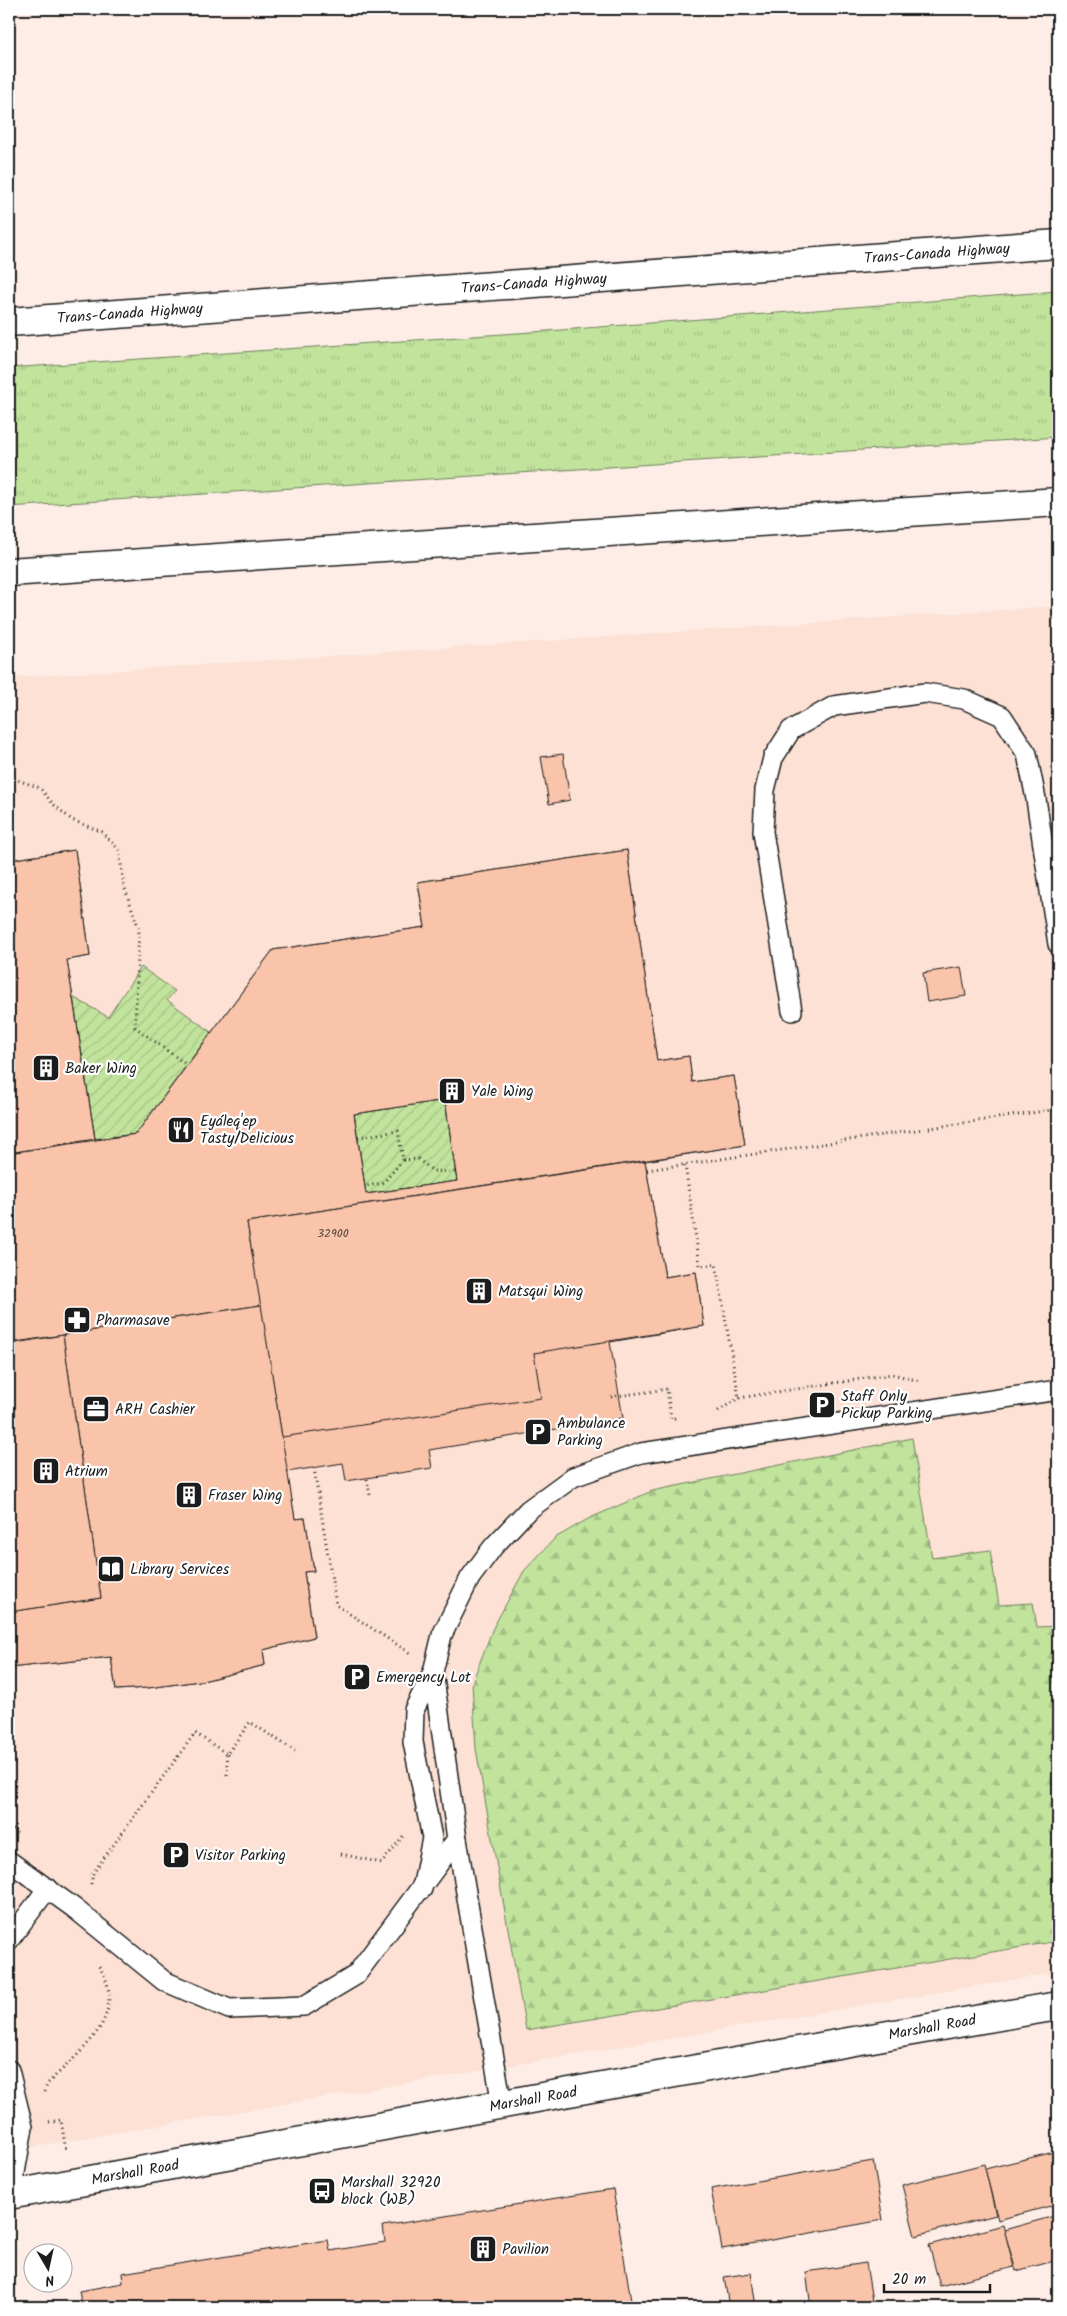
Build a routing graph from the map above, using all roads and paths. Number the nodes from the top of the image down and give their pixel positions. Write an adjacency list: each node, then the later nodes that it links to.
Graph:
1 (1058, 244): 2 (main road, Trans-Canada Highway)
2 (9, 322)
3 (1058, 502): 4 (main road)
4 (9, 572)
5 (9, 777): 8 (path)
6 (1058, 944): 7 (lane)
7 (792, 1011)
8 (187, 1065)
9 (1058, 1109): 12 (path)
10 (358, 1137): 11 (path)
11 (402, 1160): 14 (path); 15 (path)
12 (684, 1165): 13 (path); 19 (path)
13 (647, 1170)
14 (456, 1172)
15 (365, 1186)
16 (929, 1384): 19 (path)
17 (1058, 1390): 26 (lane)
18 (611, 1397): 21 (path)
19 (739, 1398): 20 (path)
20 (717, 1412)
21 (680, 1417)
22 (314, 1468): 25 (path)
23 (367, 1479): 24 (path)
24 (370, 1495)
25 (411, 1654)
26 (433, 1672): 31 (lane); 35 (lane)
27 (295, 1751): 28 (path)
28 (227, 1754): 29 (path); 36 (path)
29 (227, 1775)
30 (405, 1828): 32 (path)
31 (457, 1840): 35 (lane); 42 (lane)
32 (341, 1854)
33 (9, 1861): 34 (lane)
34 (48, 1888): 35 (lane); 37 (lane)
35 (422, 1889)
36 (90, 1890)
37 (9, 1940)
38 (95, 1962): 41 (path)
39 (1058, 2006): 42 (main road, Marshall Road)
40 (9, 2070): 45 (lane)
41 (42, 2096)
42 (502, 2105): 45 (main road, Marshall Road)
43 (49, 2114): 44 (path)
44 (54, 2121)
45 (9, 2193)

